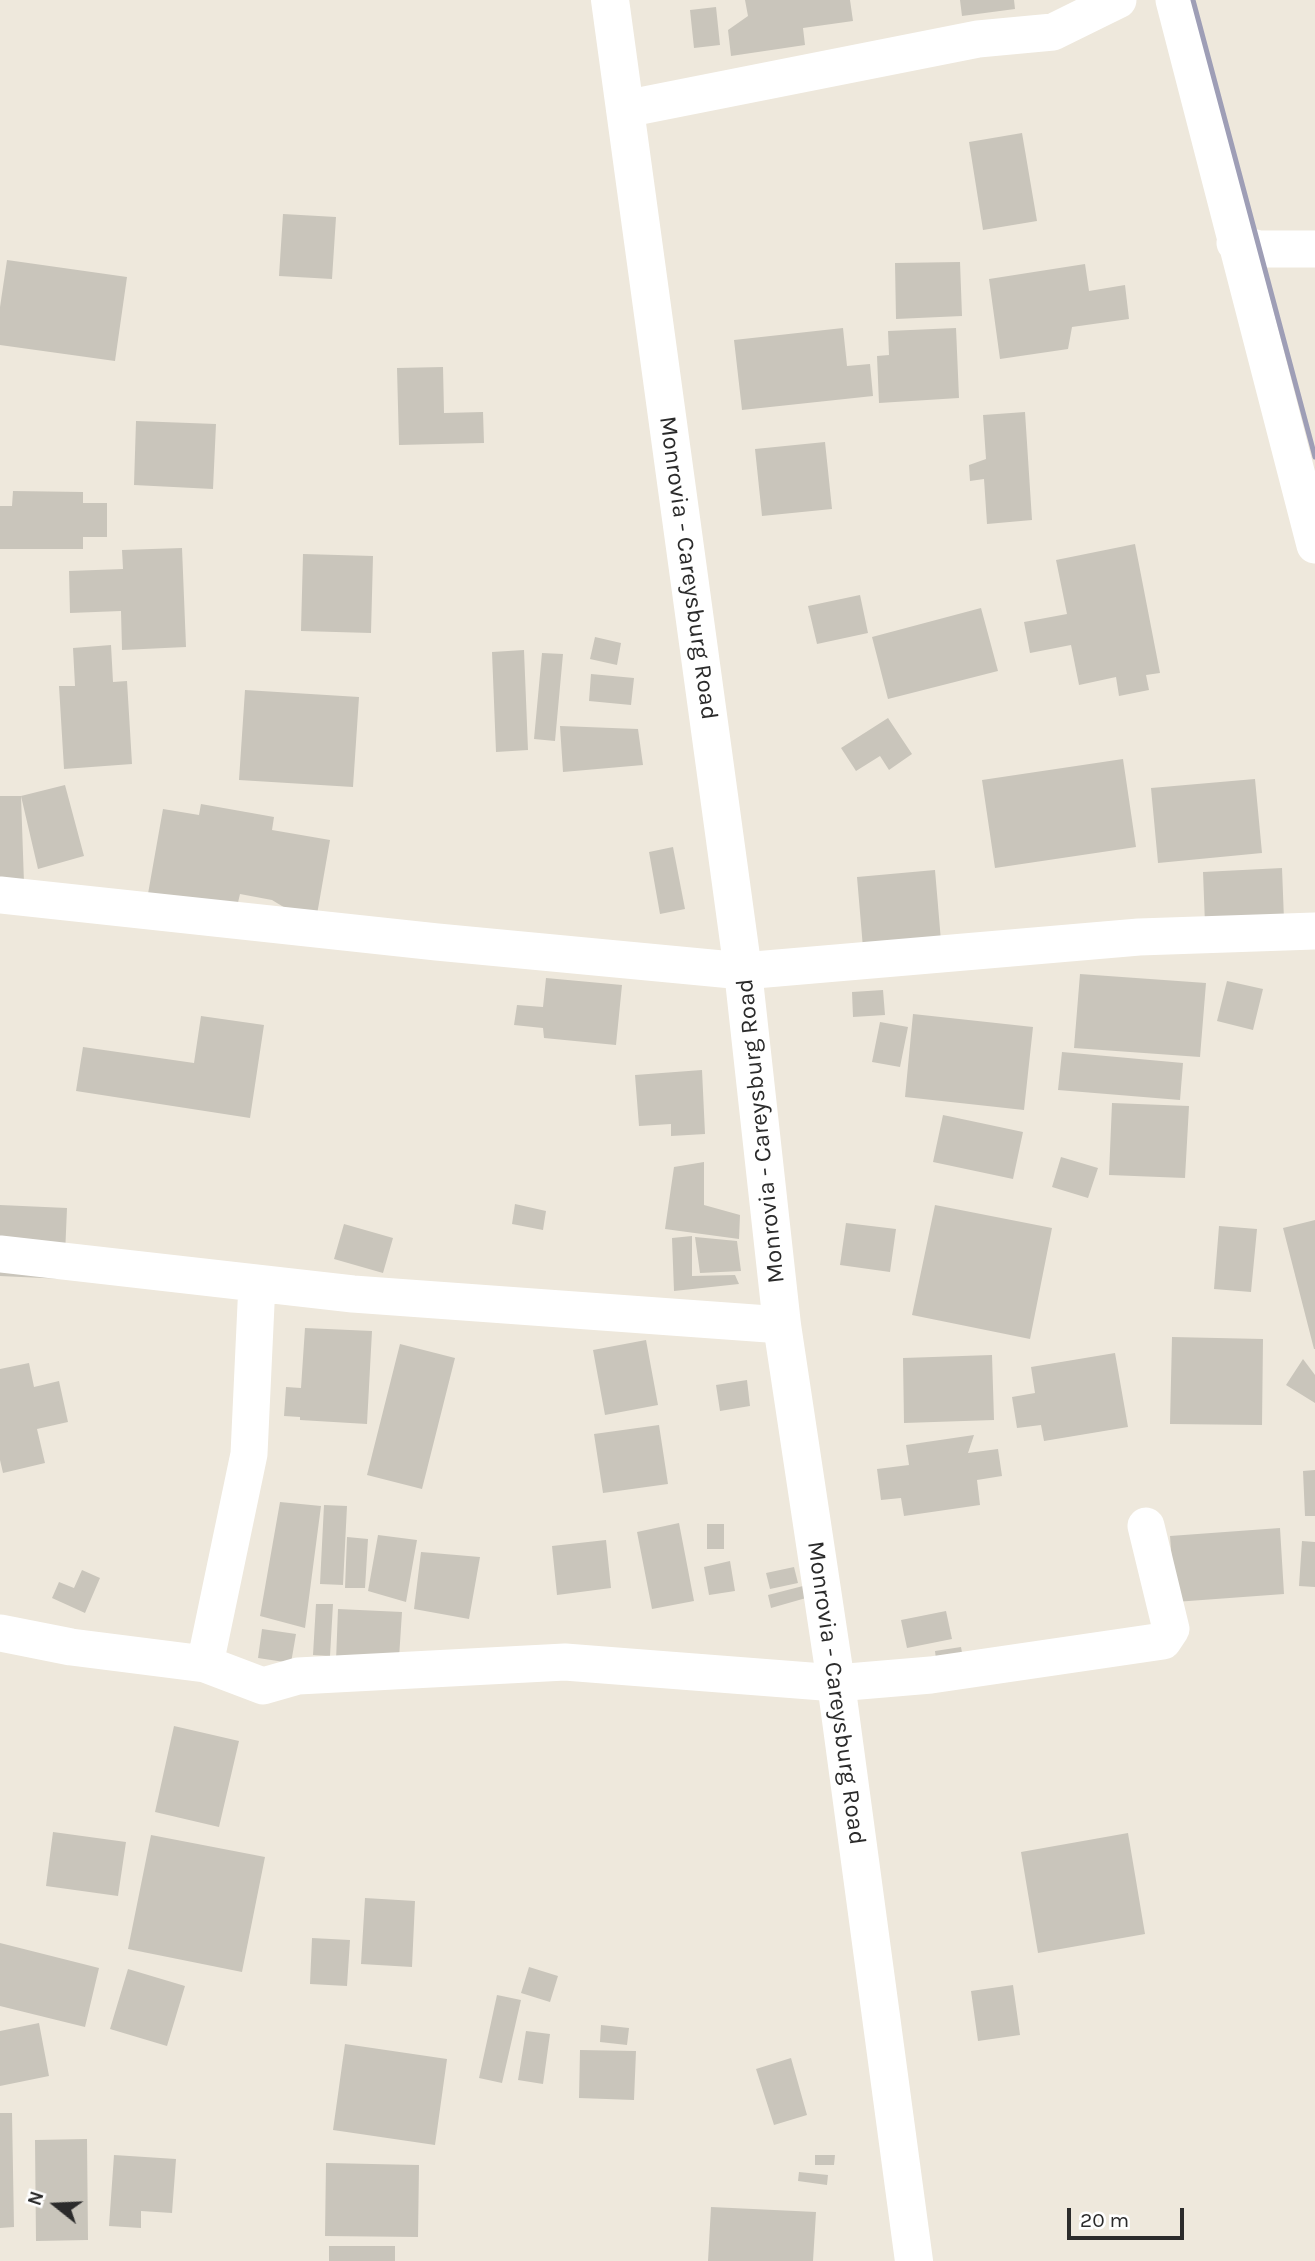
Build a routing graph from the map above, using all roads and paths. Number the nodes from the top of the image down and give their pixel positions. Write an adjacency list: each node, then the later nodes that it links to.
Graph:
1 (610, 0): 4 (main road, Monrovia - Careysburg Road)
2 (1118, 0): 4 (street)
3 (1174, 0): 5 (street)
4 (625, 109): 10 (main road, Monrovia - Careysburg Road)
5 (1235, 243): 6 (street); 7 (street)
6 (1315, 249)
7 (1315, 545)
8 (0, 895): 10 (street)
9 (1315, 931): 10 (street)
10 (744, 971): 13 (main road, Monrovia - Careysburg Road)
11 (0, 1254): 12 (street)
12 (257, 1283): 13 (street); 16 (street)
13 (782, 1325): 17 (main road, Monrovia - Careysburg Road)
14 (1146, 1526): 17 (street)
15 (0, 1633): 16 (street)
16 (205, 1664): 17 (street)
17 (835, 1683): 18 (main road, Monrovia - Careysburg Road)
18 (914, 2261)

